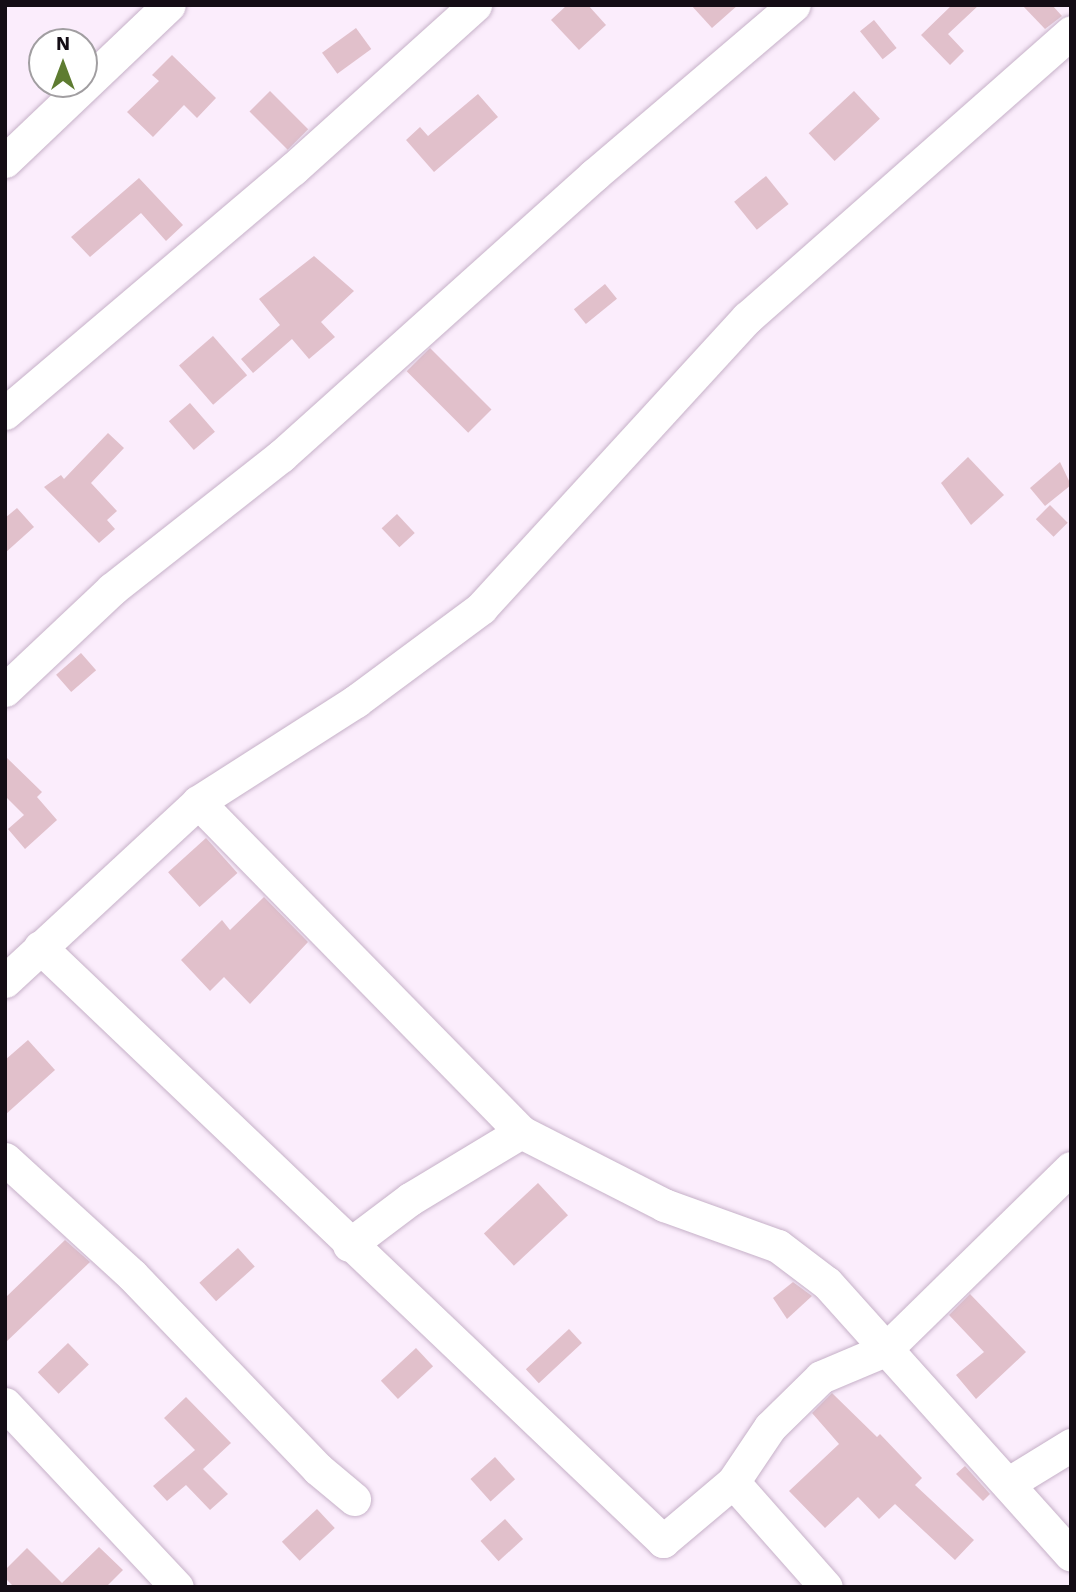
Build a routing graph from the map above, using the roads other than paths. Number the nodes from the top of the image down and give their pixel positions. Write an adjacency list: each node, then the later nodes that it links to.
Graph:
1 (169, 5): 5 (street)
2 (475, 5): 6 (street)
3 (794, 5): 7 (street)
4 (1071, 32): 8 (street)
5 (5, 161)
6 (5, 413)
7 (5, 690)
8 (198, 802): 9 (street); 11 (street)
9 (40, 947): 10 (street); 14 (street)
10 (5, 981)
11 (521, 1132): 14 (street); 15 (street)
12 (5, 1160): 20 (street)
13 (1071, 1168): 15 (street)
14 (349, 1245): 18 (street)
15 (885, 1350): 18 (street); 19 (street)
16 (5, 1404): 22 (street)
17 (1071, 1445): 19 (street)
18 (733, 1482): 23 (street)
19 (1009, 1483): 21 (street)
20 (354, 1499)
21 (1071, 1555)
22 (177, 1587)
23 (826, 1587)

